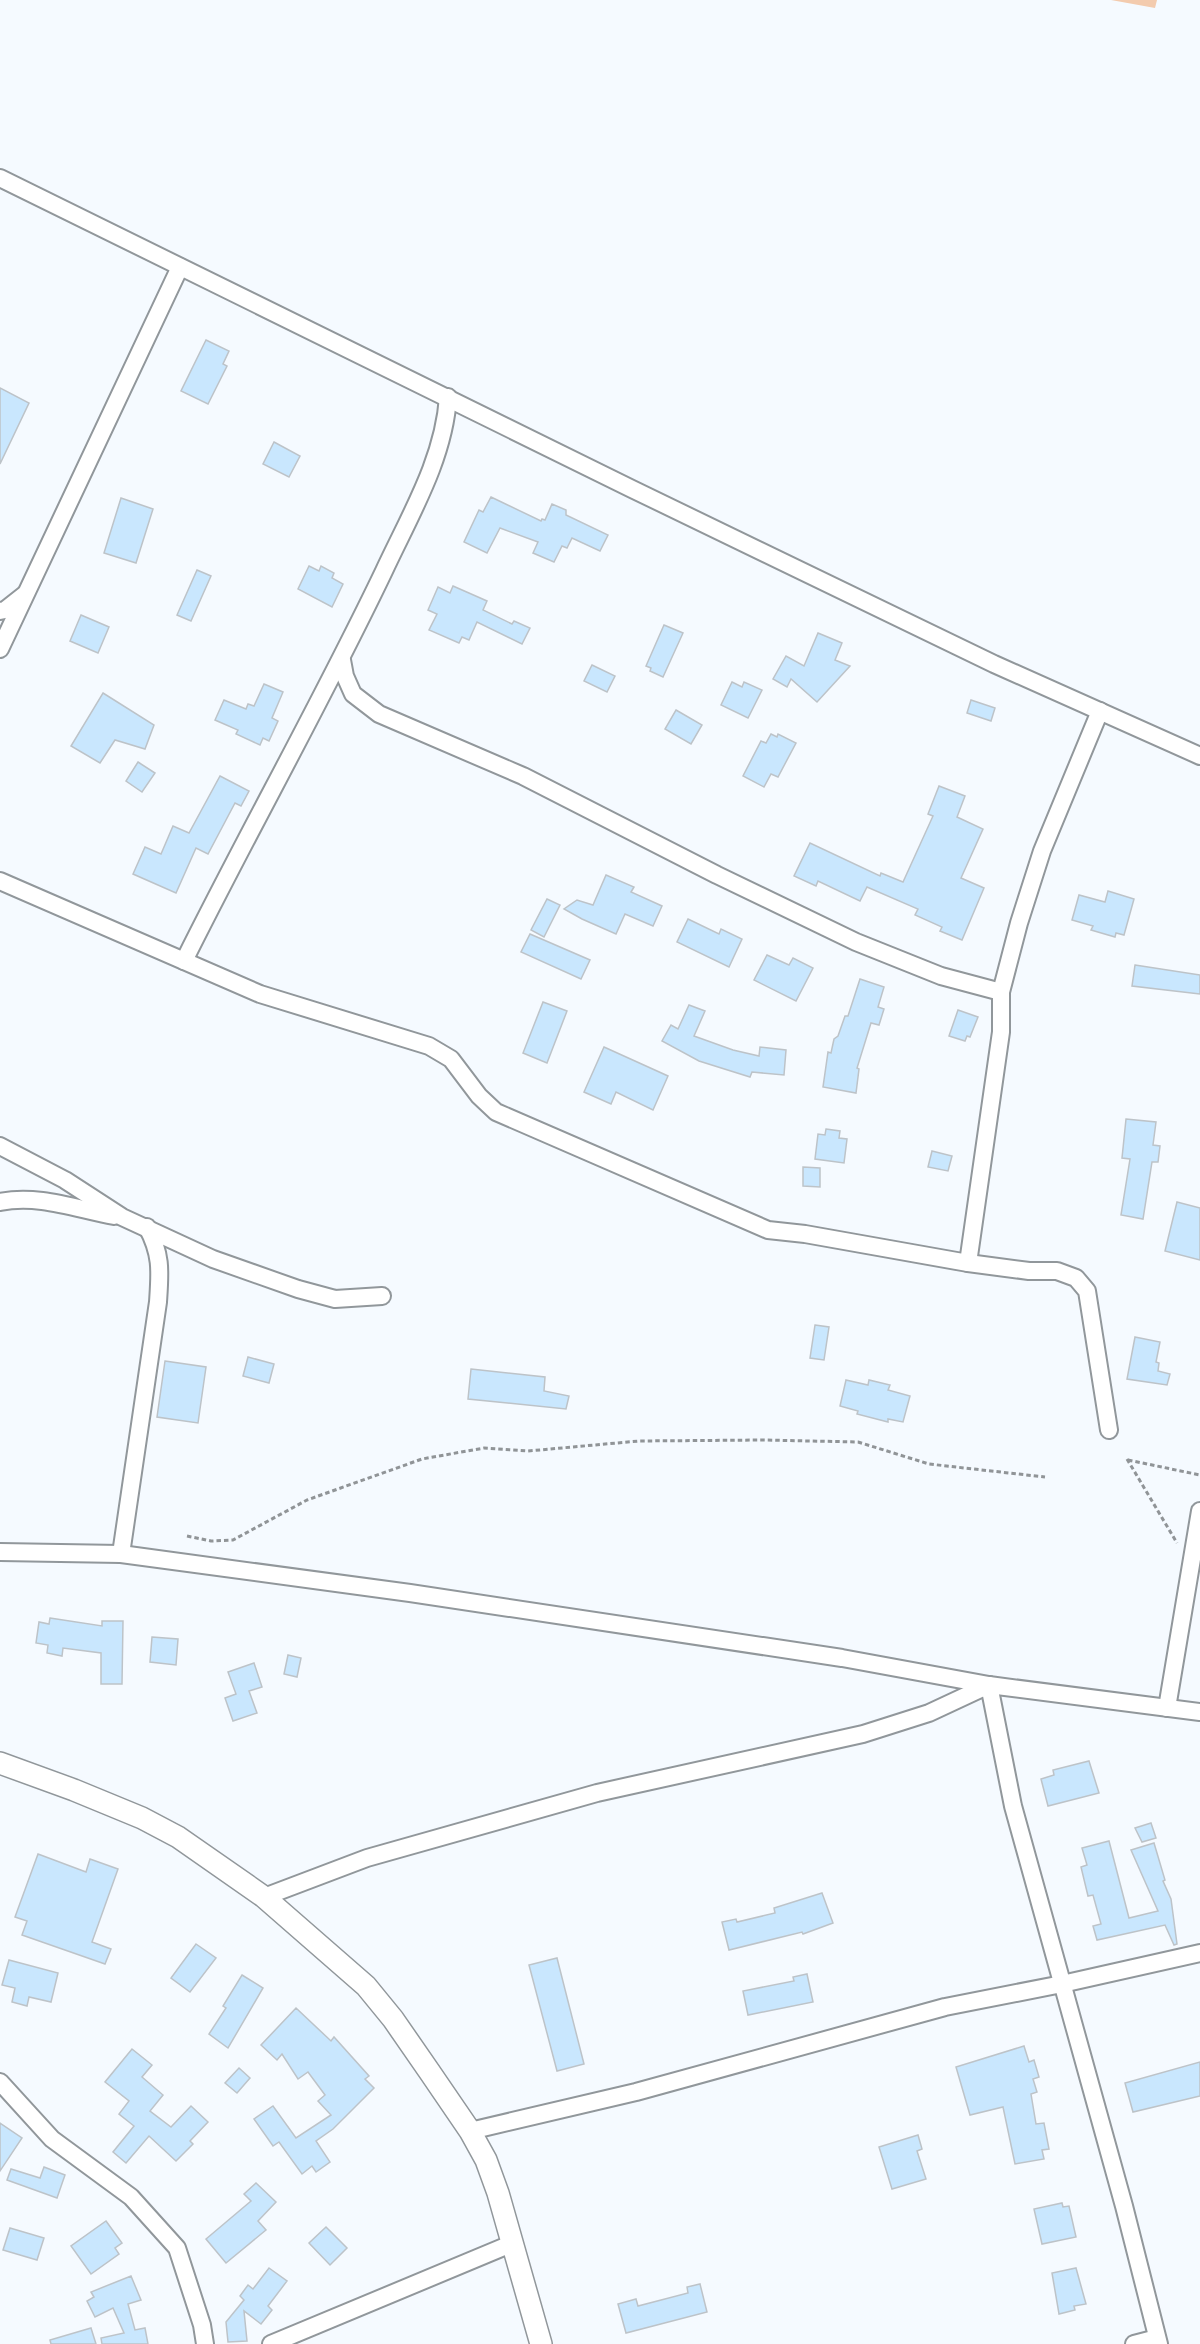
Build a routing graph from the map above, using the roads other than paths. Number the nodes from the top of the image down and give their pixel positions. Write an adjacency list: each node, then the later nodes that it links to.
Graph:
1 (0, 178): 2 (street)
2 (180, 267): 3 (street); 4 (street)
3 (448, 397): 7 (street); 8 (street)
4 (27, 592): 5 (street); 6 (street)
5 (0, 610)
6 (0, 649)
7 (342, 660): 11 (street); 12 (street)
8 (1100, 711): 9 (street); 12 (street)
9 (1200, 756)
10 (0, 881): 11 (street)
11 (184, 961): 17 (street)
12 (1001, 992): 17 (street)
13 (0, 1146): 15 (street)
14 (0, 1202): 15 (street)
15 (122, 1217): 16 (street)
16 (147, 1227): 18 (street); 22 (street)
17 (968, 1263): 19 (street)
18 (382, 1296)
19 (1109, 1430)
20 (1200, 1511): 24 (street)
21 (0, 1552): 22 (street)
22 (121, 1554): 23 (street)
23 (989, 1685): 24 (street); 27 (street); 29 (street)
24 (1167, 1708): 25 (street)
25 (1200, 1712)
26 (0, 1763): 27 (street)
27 (264, 1898): 31 (street)
28 (1200, 1953): 29 (street)
29 (1062, 1984): 31 (street); 33 (street)
30 (0, 2082): 34 (street)
31 (470, 2132): 32 (street)
32 (511, 2244): 35 (street); 36 (street)
33 (1158, 2341): 37 (street)
34 (205, 2344)
35 (272, 2344)
36 (541, 2344)
37 (1134, 2344)

